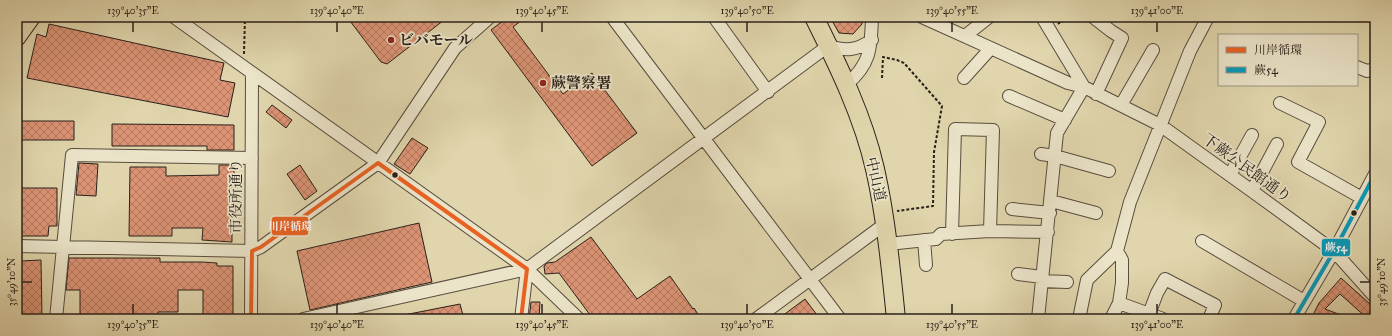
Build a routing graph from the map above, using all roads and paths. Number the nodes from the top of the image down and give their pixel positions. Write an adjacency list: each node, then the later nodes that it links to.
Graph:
1 (32, 17): 15 (main road)
2 (174, 17): 22 (street)
3 (245, 17): 22 (path)
4 (490, 17): 40 (street)
5 (612, 17): 35 (street)
6 (714, 17): 27 (street)
7 (814, 17): 17 (highway, 中山道)
8 (872, 17): 16 (street)
9 (989, 17): 14 (street)
10 (1042, 17): 26 (street)
11 (1093, 17): 28 (street)
12 (1208, 17): 33 (street)
13 (930, 18): 14 (street)
14 (965, 36): 18 (street)
15 (17, 38)
16 (872, 40): 17 (street); 25 (street)
17 (828, 46): 25 (highway, 中山道); 27 (street)
18 (990, 48): 24 (street); 26 (street)
19 (1153, 50): 31 (street)
20 (1358, 66): 21 (street)
21 (1375, 69)
22 (248, 70): 39 (street, 市役所通り); 40 (street)
23 (882, 78): 50 (path)
24 (964, 78)
25 (846, 85): 50 (highway, 中山道)
26 (1084, 87): 28 (street, 下蕨公民館通り); 32 (street)
27 (768, 92): 35 (street)
28 (1096, 94): 31 (street, 下蕨公民館通り)
29 (1009, 96): 32 (street)
30 (1280, 104): 45 (street)
31 (1121, 105): 33 (street, 下蕨公民館通り)
32 (1065, 120): 38 (street)
33 (1160, 125): 43 (street, 下蕨公民館通り); 60 (street)
34 (1252, 135): 43 (street)
35 (703, 139): 63 (street); 65 (street)
36 (1277, 144): 44 (street)
37 (1041, 154): 38 (street)
38 (1055, 156): 41 (street); 46 (street)
39 (252, 158): 58 (street); 59 (street, 市役所通り)
40 (378, 162): 59 (street); 63 (street)
41 (1109, 171)
42 (1375, 174): 45 (street)
43 (1230, 175): 44 (street, 下蕨公民館通り)
44 (1252, 191): 61 (street, 下蕨公民館通り)
45 (1362, 198): 61 (street)
46 (1051, 201): 48 (street); 49 (street)
47 (1012, 209): 48 (street)
48 (1050, 213): 52 (street)
49 (1096, 213)
50 (891, 218): 56 (highway, 中山道); 65 (street)
51 (990, 231): 52 (street); 53 (street); 53 (street)
52 (1048, 232): 66 (street)
53 (952, 234): 54 (street)
54 (924, 240): 56 (street); 62 (street)
55 (1202, 241): 69 (street)
56 (888, 244): 79 (highway, 中山道)
57 (17, 246): 58 (street)
58 (63, 246): 59 (street); 72 (street)
59 (252, 251): 73 (street, 市役所通り)
60 (1117, 251): 70 (street); 81 (street)
61 (1334, 251): 68 (street, 下蕨公民館通り); 69 (street)
62 (926, 265)
63 (527, 269): 74 (street); 75 (street); 76 (street)
64 (1018, 274): 66 (street)
65 (810, 279): 77 (street); 78 (street)
66 (1042, 279): 67 (street); 80 (street)
67 (1067, 282)
68 (1375, 297)
69 (1304, 301): 85 (street)
70 (1119, 303): 71 (street); 82 (street)
71 (1150, 314): 83 (street); 84 (street)
72 (56, 319)
73 (251, 319)
74 (303, 319)
75 (521, 319)
76 (579, 319)
77 (756, 319)
78 (840, 319)
79 (896, 319)
80 (1038, 319)
81 (1079, 319)
82 (1109, 319)
83 (1163, 319)
84 (1209, 319)
85 (1294, 319)

